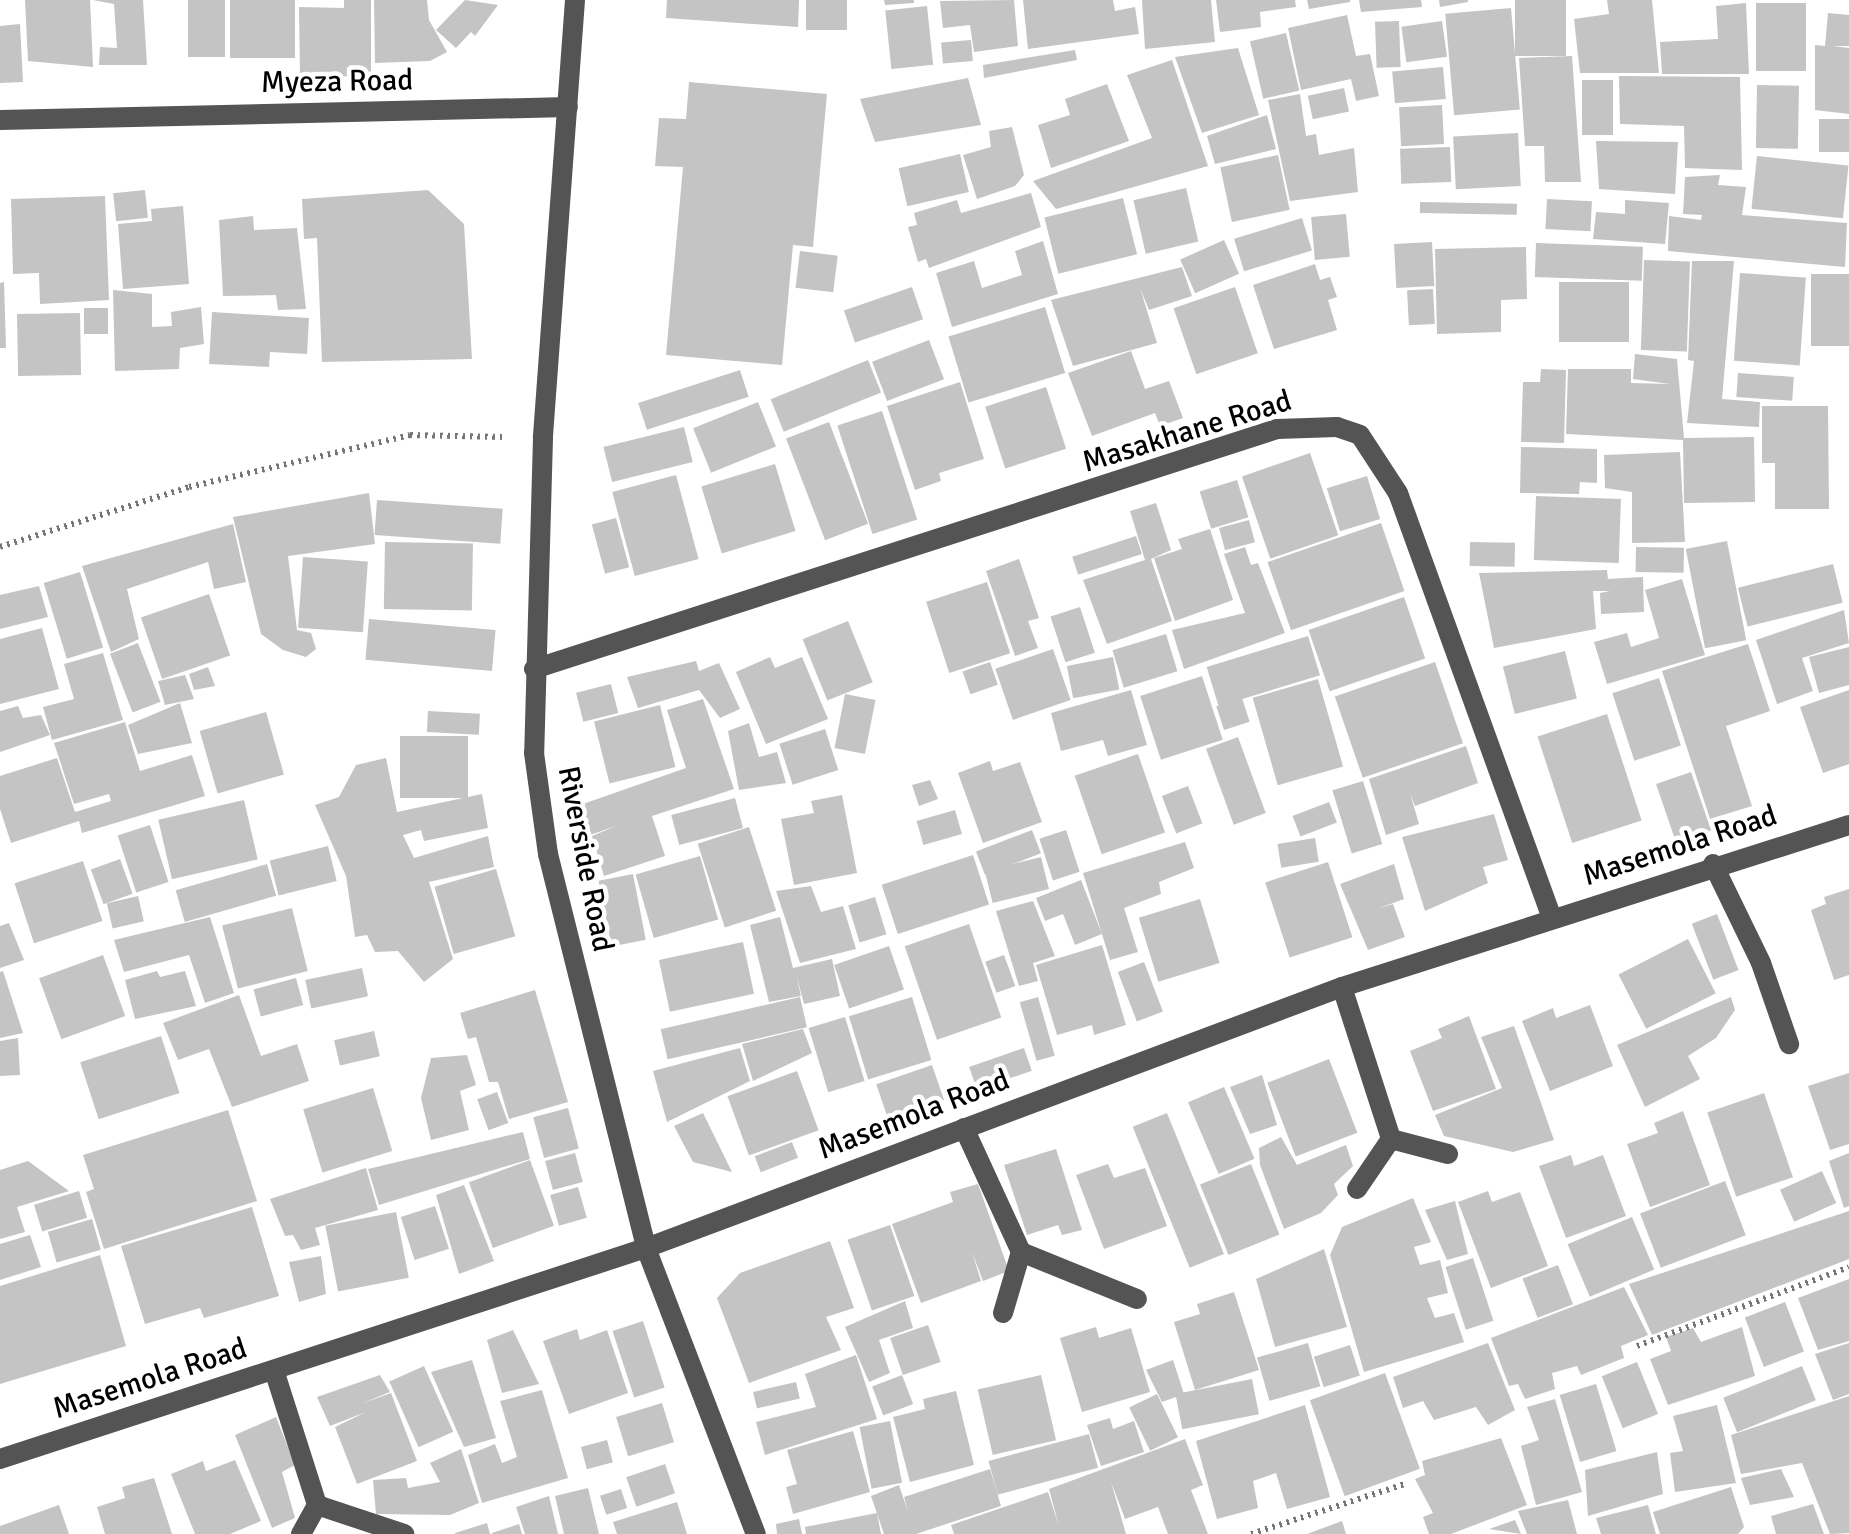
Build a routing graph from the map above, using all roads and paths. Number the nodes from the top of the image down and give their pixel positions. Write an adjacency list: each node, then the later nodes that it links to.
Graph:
1 (575, 0): 2 (street)
2 (568, 107): 3 (street, Myeza Road); 4 (street, Riverside Road)
3 (0, 120)
4 (543, 438): 5 (path); 6 (street, Riverside Road)
5 (0, 546)
6 (534, 669): 9 (street, Masakhane Road); 16 (street, Riverside Road)
7 (1849, 825): 8 (street, Masemola Road)
8 (1713, 864): 9 (street, Masemola Road); 11 (street)
9 (1552, 919): 10 (street, Masemola Road)
10 (1342, 987): 12 (street, Masemola Road); 13 (street)
11 (1788, 1044)
12 (964, 1128): 16 (street, Masemola Road); 17 (street)
13 (1391, 1140): 14 (street); 15 (street)
14 (1448, 1154)
15 (1357, 1189)
16 (646, 1248): 22 (street, Masemola Road); 28 (street, Riverside Road)
17 (1021, 1252): 19 (street); 20 (street)
18 (1849, 1267): 21 (path)
19 (1137, 1300)
20 (1004, 1312)
21 (1637, 1346)
22 (274, 1370): 23 (street, Masemola Road); 25 (street)
23 (0, 1458)
24 (1406, 1484): 29 (path)
25 (318, 1505): 26 (street); 27 (street)
26 (301, 1534)
27 (404, 1534)
28 (756, 1534)
29 (1250, 1534)

